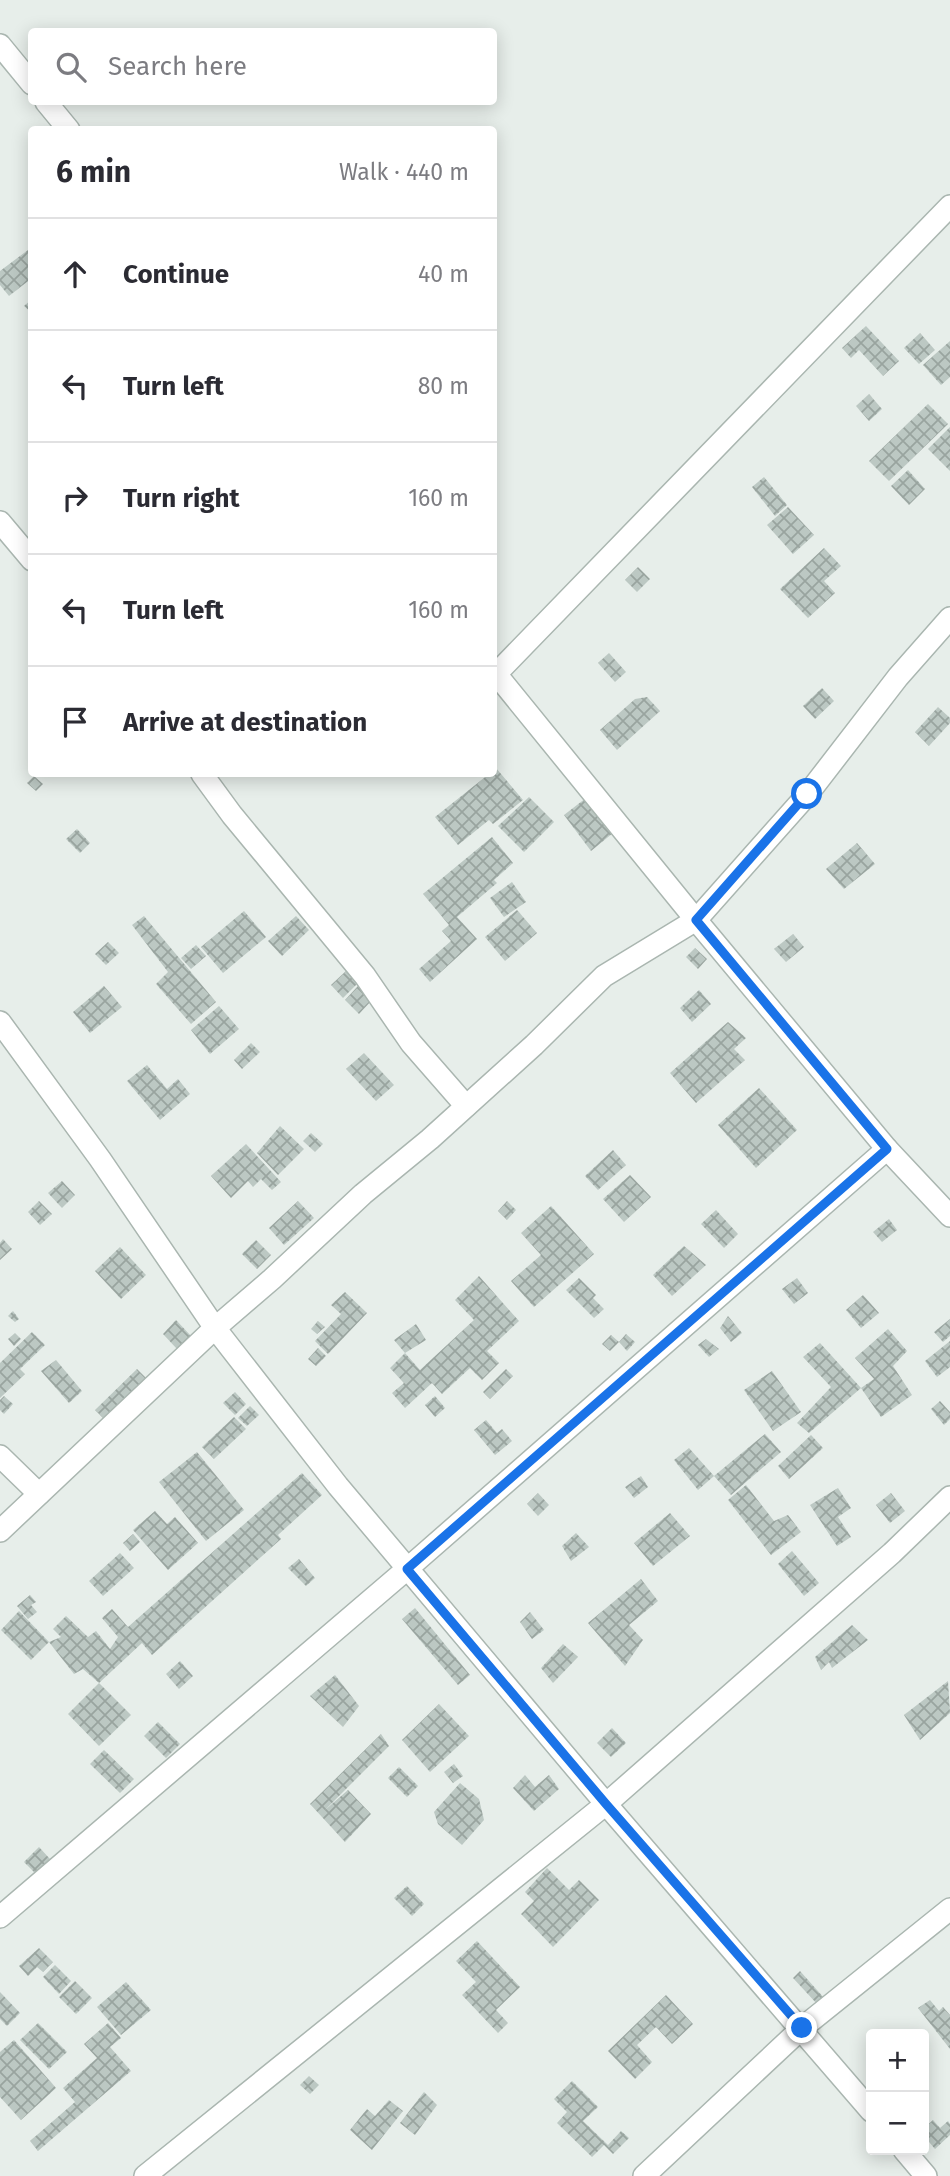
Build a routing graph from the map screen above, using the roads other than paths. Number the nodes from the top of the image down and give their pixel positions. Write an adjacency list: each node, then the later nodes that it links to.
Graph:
1 (0, 46): 2 (street)
2 (28, 79)
3 (48, 105): 4 (street)
4 (66, 126)
5 (950, 206): 9 (street)
6 (0, 522): 7 (street)
7 (28, 555)
8 (950, 618): 12 (street)
9 (497, 670)
10 (497, 674): 12 (street)
11 (204, 777): 14 (street)
12 (696, 920): 14 (street); 15 (street)
13 (0, 1022): 17 (street)
14 (466, 1106): 17 (street)
15 (887, 1149): 16 (street); 22 (street)
16 (950, 1216)
17 (215, 1328): 19 (street); 22 (street)
18 (0, 1456): 19 (street)
19 (40, 1494): 21 (street)
20 (950, 1497): 23 (street)
21 (0, 1531)
22 (407, 1569): 23 (street); 25 (street)
23 (606, 1804): 26 (street); 29 (street)
24 (950, 1909): 26 (street)
25 (0, 1917)
26 (802, 2028): 27 (street); 30 (street)
27 (866, 2105)
28 (908, 2155): 31 (street)
29 (145, 2176)
30 (643, 2176)
31 (926, 2176)

